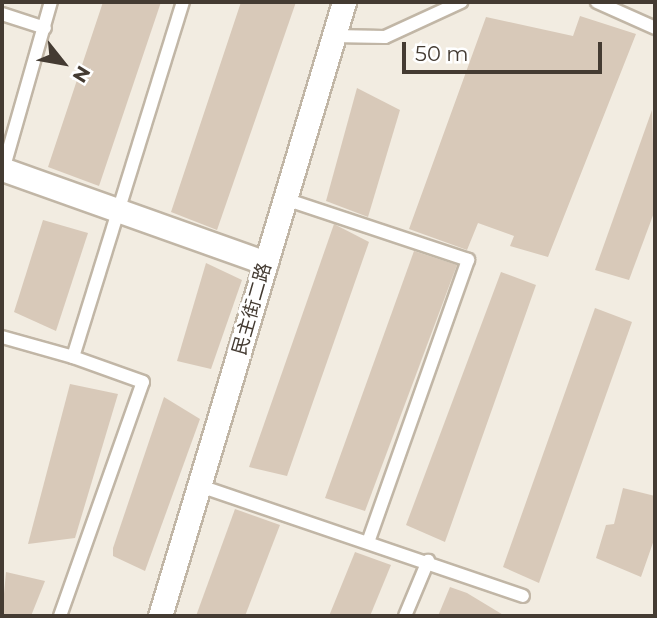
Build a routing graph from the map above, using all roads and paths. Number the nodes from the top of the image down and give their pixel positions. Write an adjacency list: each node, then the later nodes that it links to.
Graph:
1 (51, 2): 7 (lane)
2 (183, 2): 12 (lane)
3 (344, 2): 9 (street, 民主街二路)
4 (461, 2): 9 (lane)
5 (597, 2): 8 (lane)
6 (2, 14): 7 (lane)
7 (45, 28): 10 (lane)
8 (655, 28)
9 (333, 36): 11 (street, 民主街二路)
10 (2, 170): 12 (street)
11 (285, 199): 13 (street, 民主街二路); 17 (lane)
12 (120, 212): 13 (street); 15 (lane)
13 (266, 263): 16 (street, 民主街二路)
14 (2, 337): 15 (lane)
15 (73, 357): 20 (lane)
16 (200, 486): 17 (lane); 21 (street, 民主街二路)
17 (369, 540): 18 (lane)
18 (428, 561): 19 (lane); 22 (lane)
19 (523, 596)
20 (60, 616)
21 (160, 616)
22 (405, 616)

